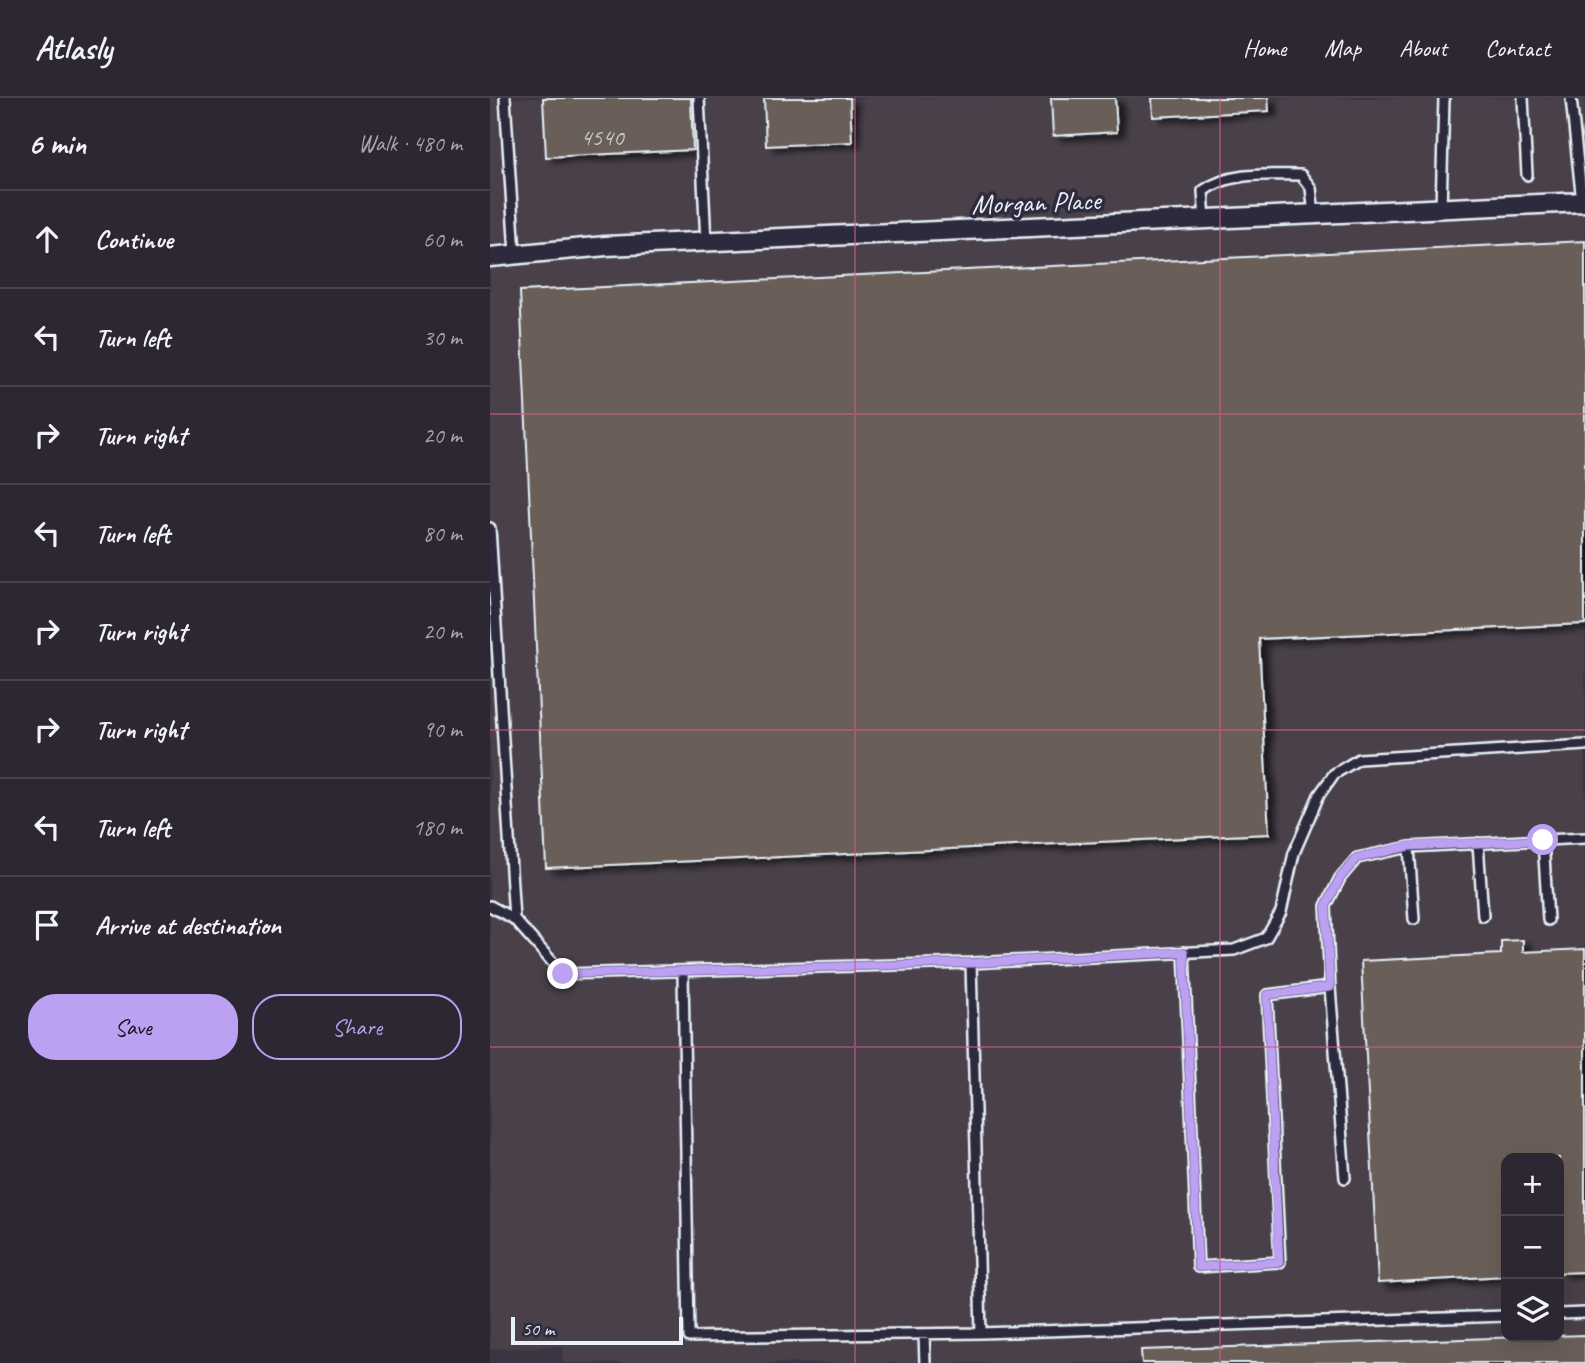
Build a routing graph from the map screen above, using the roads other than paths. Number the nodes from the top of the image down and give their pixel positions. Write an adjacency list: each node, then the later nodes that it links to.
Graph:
1 (505, 98): 12 (lane)
2 (699, 98): 11 (lane)
3 (1444, 98): 8 (lane)
4 (1523, 98): 6 (lane)
5 (1571, 98): 7 (lane)
6 (1527, 175)
7 (1584, 202): 8 (street, Morgan Place)
8 (1441, 209): 9 (street, Morgan Place)
9 (1314, 215): 10 (street, Morgan Place); 10 (lane)
10 (1205, 221): 11 (street, Morgan Place)
11 (706, 242): 12 (street, Morgan Place)
12 (515, 254): 13 (street, Morgan Place)
13 (490, 257)
14 (490, 528): 22 (lane)
15 (1585, 745): 25 (lane)
16 (1585, 838): 17 (lane)
17 (1543, 840): 18 (lane); 24 (lane)
18 (1478, 844): 19 (lane); 21 (lane)
19 (1409, 846): 23 (lane); 28 (lane)
20 (490, 906): 22 (lane)
21 (1483, 916)
22 (514, 919): 27 (lane)
23 (1414, 919)
24 (1548, 920)
25 (1184, 952): 26 (lane); 28 (lane)
26 (971, 963): 27 (lane); 33 (lane)
27 (684, 973): 34 (lane)
28 (1330, 987): 29 (lane)
29 (1345, 1178)
30 (1585, 1313): 31 (lane)
31 (1564, 1314)
32 (1501, 1316): 33 (lane)
33 (981, 1333): 34 (lane)
34 (923, 1334): 35 (lane)
35 (925, 1363)

